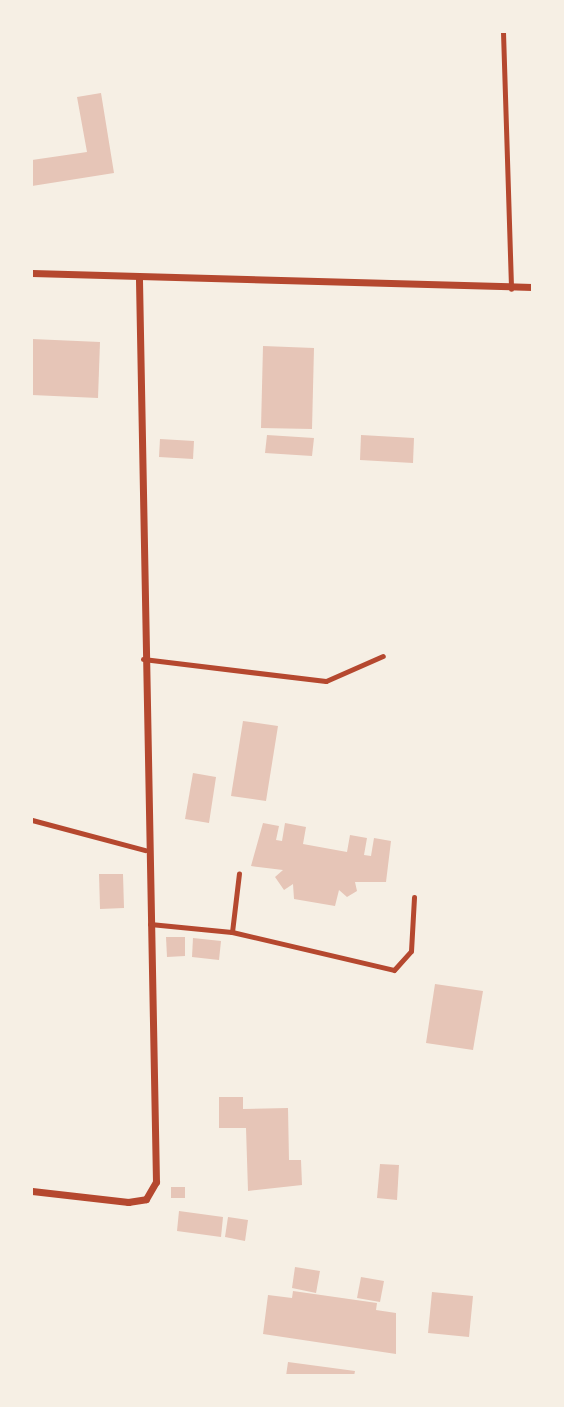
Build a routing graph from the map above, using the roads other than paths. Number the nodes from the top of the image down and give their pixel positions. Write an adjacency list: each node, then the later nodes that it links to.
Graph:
1 (503, 32): 5 (lane)
2 (32, 273): 3 (street)
3 (139, 279): 5 (street); 7 (street)
4 (533, 287): 5 (street)
5 (510, 289)
6 (383, 656): 7 (lane)
7 (143, 659): 9 (street)
8 (32, 820): 9 (lane)
9 (145, 850): 12 (street)
10 (239, 873): 13 (lane)
11 (414, 897): 13 (lane)
12 (150, 924): 13 (lane); 14 (street)
13 (232, 932)
14 (32, 1191)

